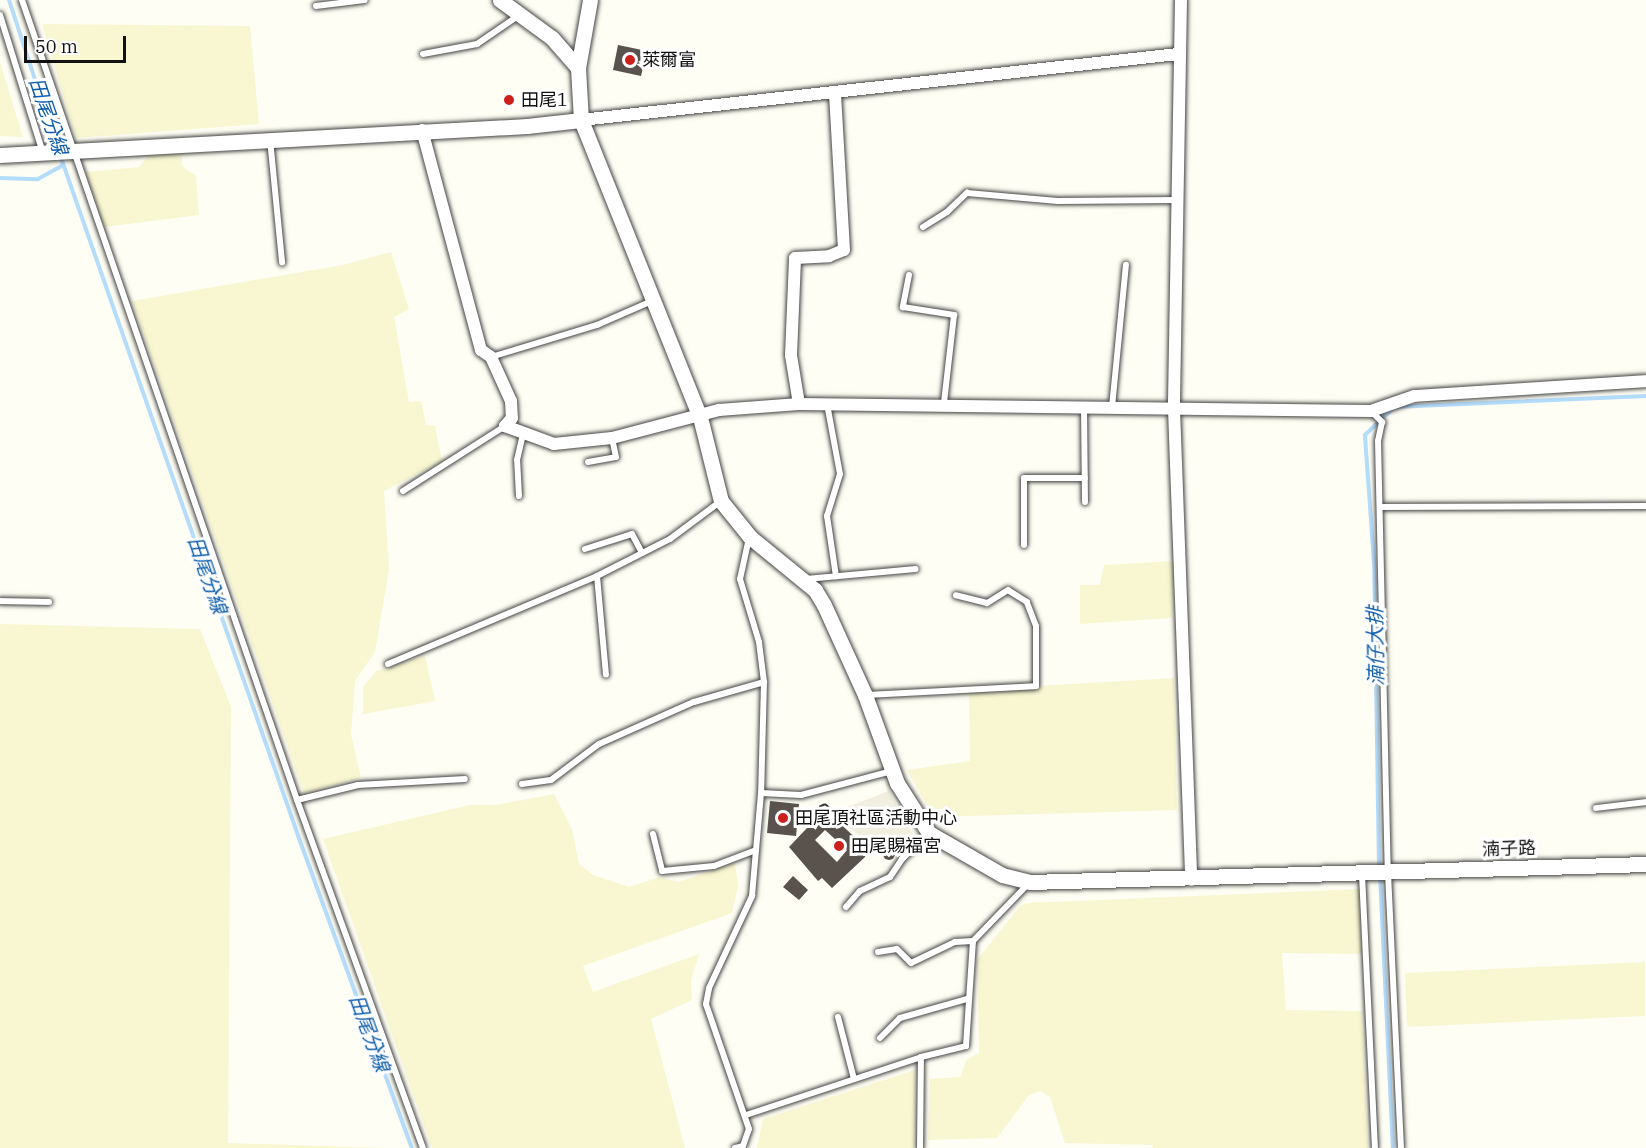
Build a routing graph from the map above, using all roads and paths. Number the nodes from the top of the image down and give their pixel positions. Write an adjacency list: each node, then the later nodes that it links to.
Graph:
1 (22, 0): 16 (lane)
2 (365, 0): 6 (lane)
3 (500, 0): 8 (street)
4 (590, 0): 11 (street)
5 (1181, 0): 10 (street)
6 (316, 6)
7 (0, 15): 17 (lane)
8 (518, 15): 9 (lane); 11 (street)
9 (423, 54)
10 (1179, 54): 12 (street); 19 (street)
11 (578, 68): 13 (street)
12 (835, 92): 13 (street); 28 (street)
13 (581, 120): 14 (street); 24 (street)
14 (422, 130): 15 (street); 25 (street)
15 (270, 139): 16 (street); 21 (lane)
16 (73, 151): 17 (street); 65 (lane)
17 (43, 154): 18 (street)
18 (0, 155)
19 (1177, 200): 20 (lane); 32 (street)
20 (923, 227)
21 (282, 262)
22 (1126, 265): 31 (lane)
23 (909, 275): 27 (lane)
24 (654, 300): 25 (lane); 34 (street)
25 (491, 357): 35 (street)
26 (1646, 381): 33 (street)
27 (944, 403): 29 (street); 30 (street)
28 (799, 404): 29 (street); 34 (street)
29 (827, 404): 52 (lane)
30 (1084, 407): 31 (street); 39 (lane)
31 (1112, 407): 32 (street)
32 (1174, 409): 33 (street); 75 (street)
33 (1371, 411): 45 (lane)
34 (700, 417): 37 (street); 42 (street)
35 (505, 426): 36 (street); 40 (lane)
36 (523, 433): 37 (street); 41 (lane)
37 (612, 438): 38 (lane)
38 (588, 462)
39 (1085, 478): 43 (lane); 47 (lane)
40 (404, 491)
41 (519, 496)
42 (722, 501): 46 (street); 49 (lane)
43 (1085, 502)
44 (1646, 506): 45 (lane)
45 (1380, 507): 74 (lane)
46 (750, 537): 53 (street); 59 (lane)
47 (1024, 544)
48 (585, 549): 49 (lane)
49 (642, 553): 51 (lane)
50 (916, 569): 52 (lane)
51 (597, 576): 57 (lane); 58 (lane)
52 (836, 576): 53 (lane)
53 (802, 579): 60 (street)
54 (956, 595): 60 (lane)
55 (0, 601): 56 (lane)
56 (49, 602)
57 (387, 664)
58 (606, 675)
59 (764, 682): 63 (lane); 64 (lane)
60 (865, 695): 62 (street)
61 (465, 779): 65 (lane)
62 (893, 782): 64 (lane); 70 (street)
63 (522, 784)
64 (761, 793): 72 (lane)
65 (297, 800): 86 (lane)
66 (1646, 802): 67 (lane)
67 (1596, 808)
68 (834, 812): 69 (path)
69 (803, 814)
70 (929, 833): 76 (street, 湳子路); 77 (lane)
71 (653, 834): 72 (lane)
72 (756, 850): 85 (lane)
73 (1646, 864): 74 (street, 湳子路)
74 (1377, 873): 75 (street, 湳子路); 89 (lane); 90 (lane)
75 (1191, 880): 76 (street, 湳子路)
76 (1030, 882): 78 (lane)
77 (846, 907)
78 (973, 941): 79 (lane); 80 (lane)
79 (878, 952)
80 (966, 999): 82 (lane); 83 (lane)
81 (838, 1017): 84 (lane)
82 (880, 1038)
83 (921, 1057): 84 (lane); 88 (lane)
84 (854, 1079): 85 (lane)
85 (746, 1114): 87 (lane)
86 (423, 1148)
87 (735, 1148)
88 (920, 1148)
89 (1375, 1148)
90 (1401, 1148)

